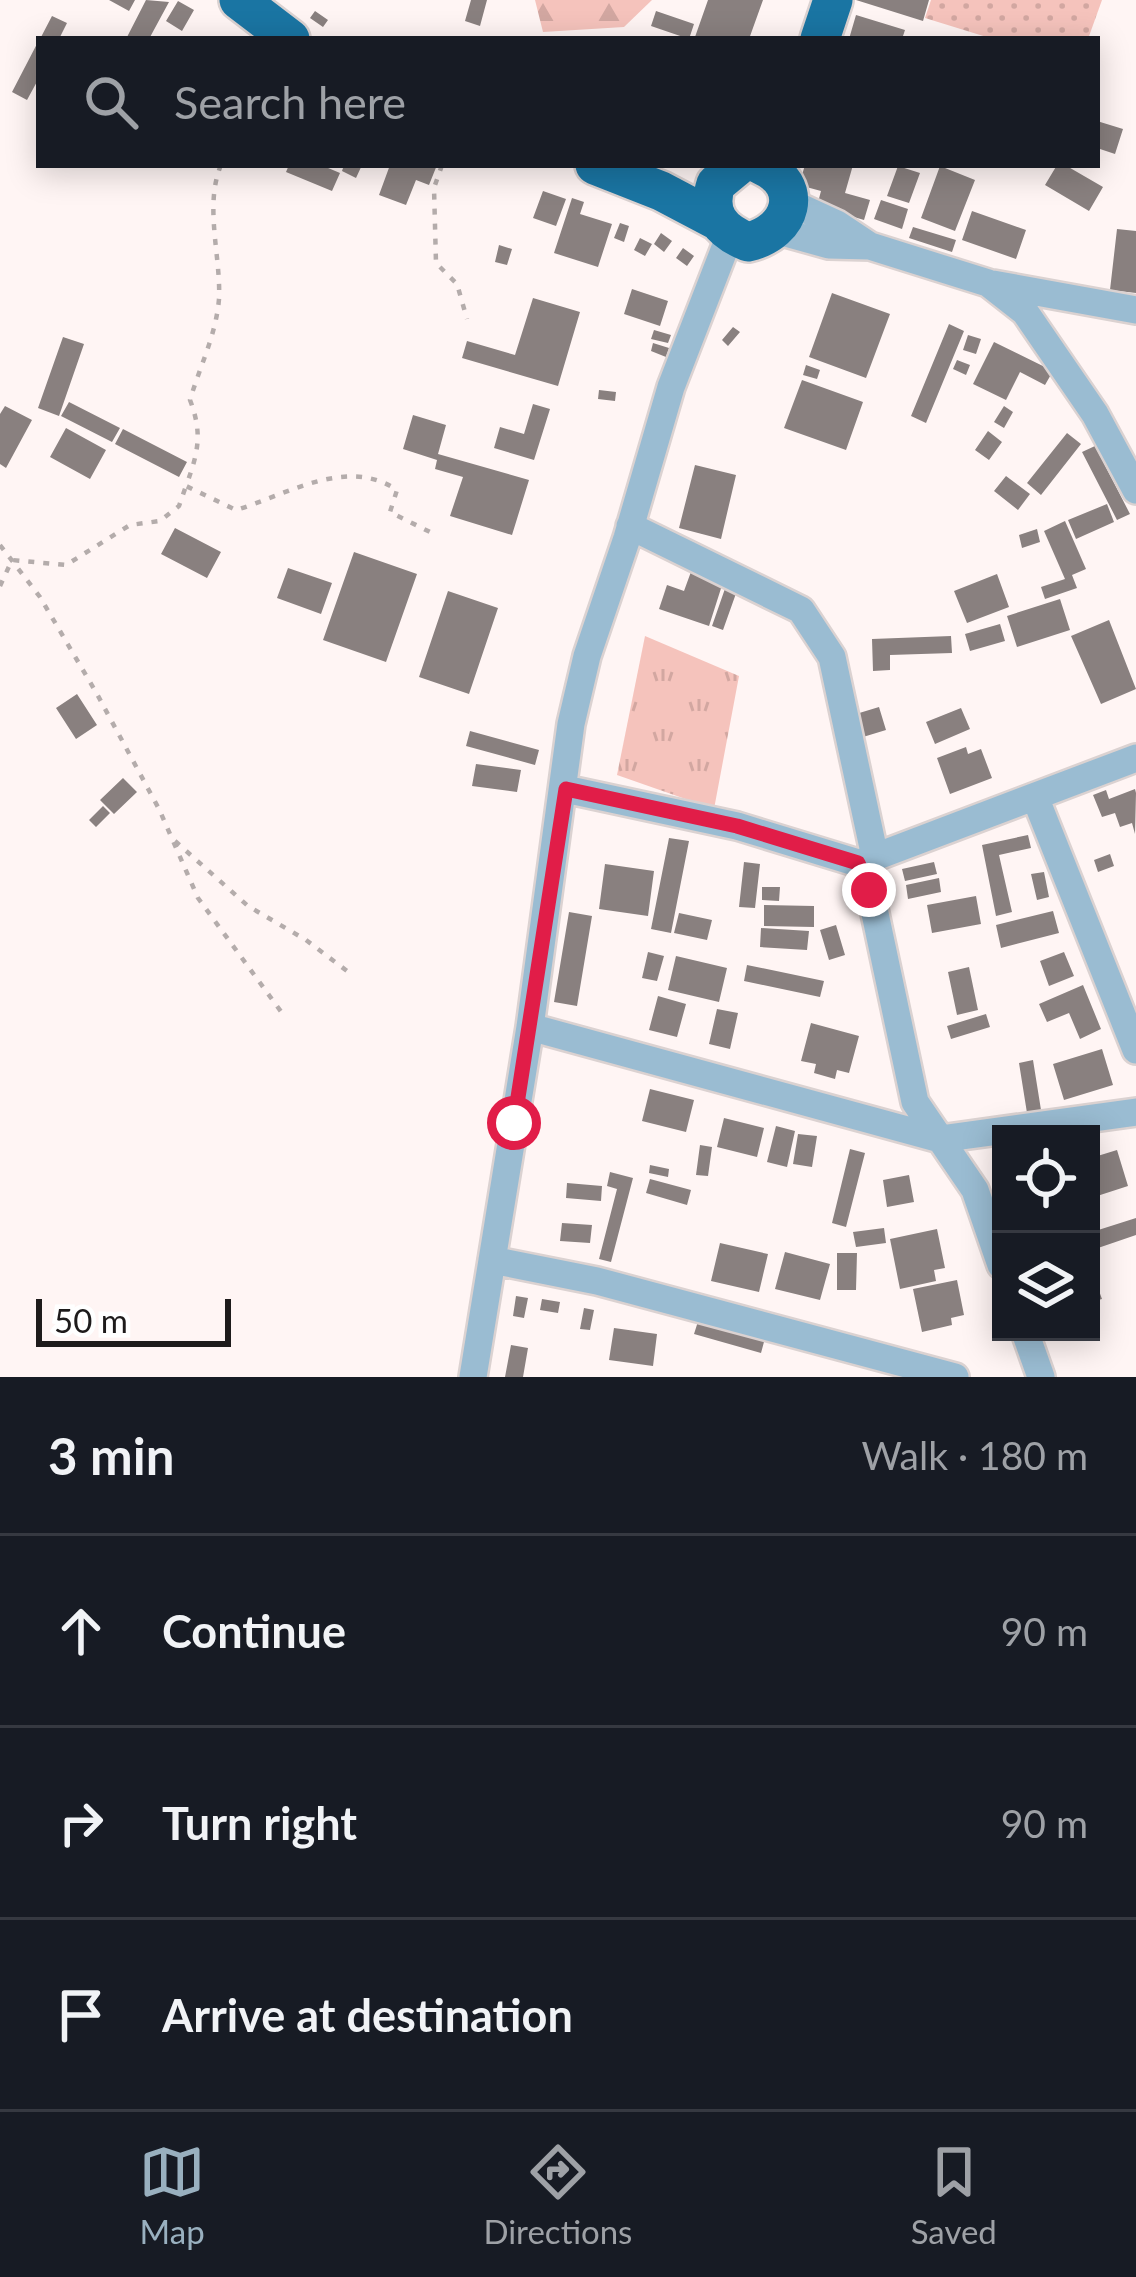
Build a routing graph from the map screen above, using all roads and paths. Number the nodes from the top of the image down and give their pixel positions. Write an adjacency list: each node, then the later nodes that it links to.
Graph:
1 (239, 0): 3 (highway)
2 (833, 0): 4 (highway)
3 (286, 36)
4 (821, 36)
5 (220, 168): 13 (path)
6 (441, 168): 12 (path)
7 (606, 169): 8 (highway); 9 (highway)
8 (766, 182): 9 (highway); 9 (highway); 10 (street)
9 (723, 227): 15 (street)
10 (988, 283): 11 (street); 14 (street)
11 (1136, 310)
12 (467, 319)
13 (186, 487): 16 (path); 18 (path)
14 (1136, 490)
15 (630, 526): 21 (street); 24 (street)
16 (436, 535)
17 (0, 544): 18 (path)
18 (12, 560): 19 (path); 23 (path)
19 (0, 586)
20 (1136, 758): 22 (street)
21 (566, 789): 24 (street); 27 (street)
22 (1035, 797): 24 (street); 28 (street)
23 (171, 837): 25 (path); 26 (path)
24 (866, 860): 30 (street)
25 (347, 970)
26 (285, 1018)
27 (530, 1027): 30 (street); 32 (street)
28 (1136, 1050)
29 (1136, 1112): 30 (street)
30 (940, 1139): 31 (street)
31 (992, 1238)
32 (492, 1260): 34 (street); 35 (street)
33 (1028, 1341): 36 (street)
34 (472, 1377)
35 (955, 1377)
36 (1041, 1377)

